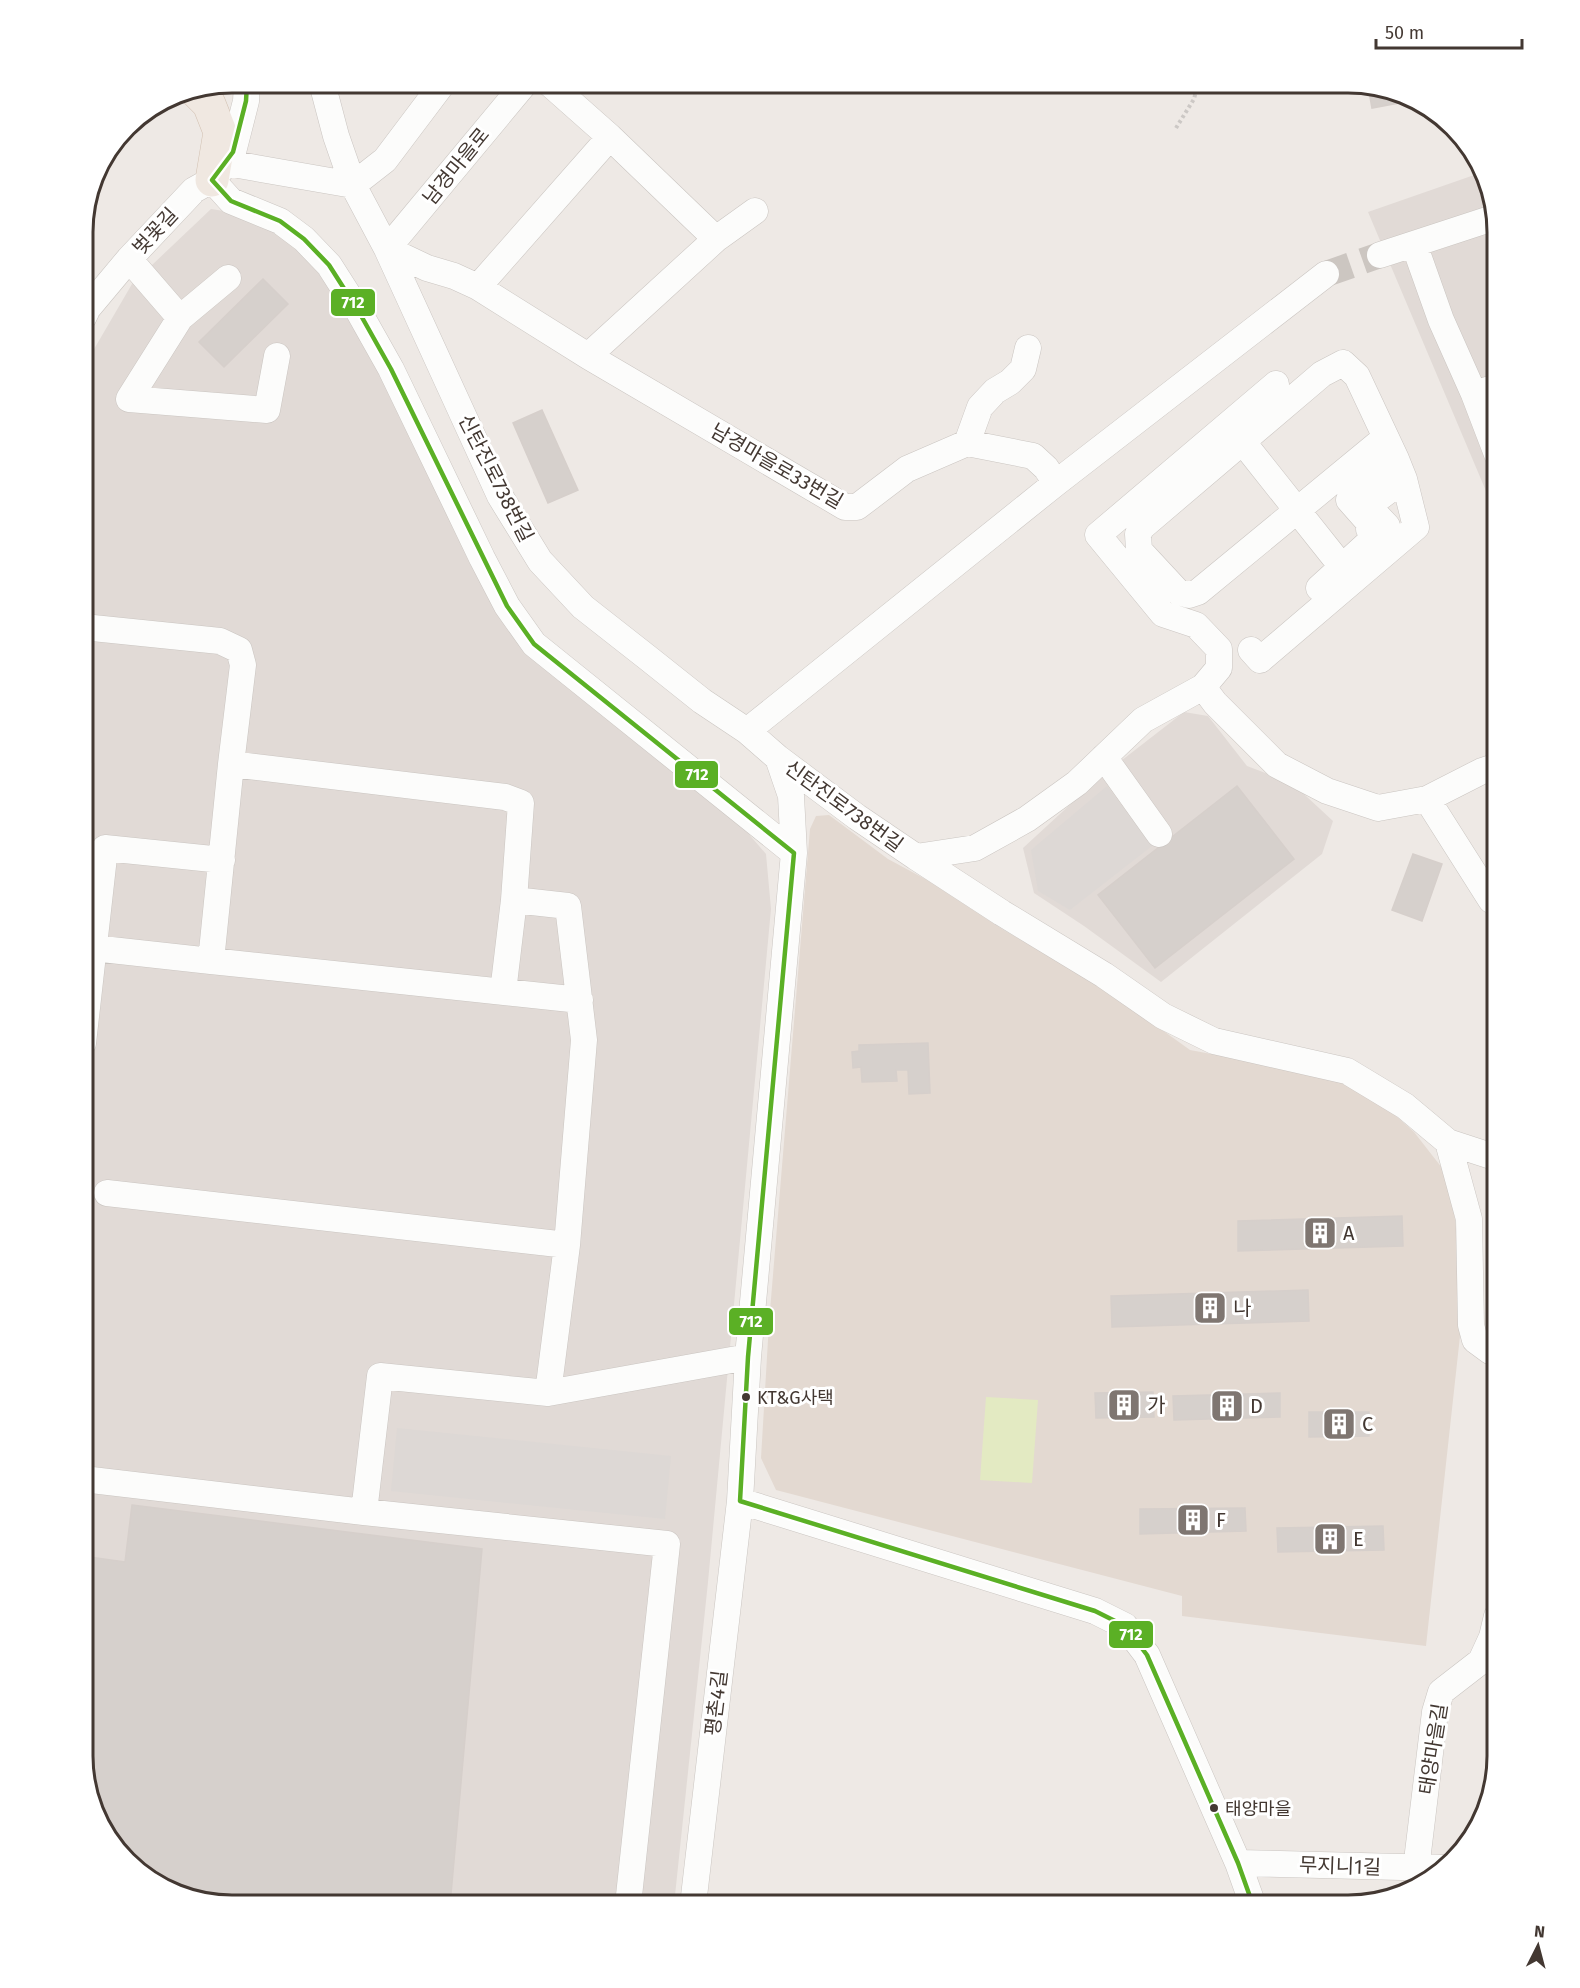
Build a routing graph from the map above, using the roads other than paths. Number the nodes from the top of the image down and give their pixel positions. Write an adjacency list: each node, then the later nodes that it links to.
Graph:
1 (246, 93): 8 (street)
2 (325, 93): 9 (street, 신탄진로738번길)
3 (435, 93): 9 (street)
4 (517, 93): 14 (street, 남경마을로)
5 (560, 93): 7 (street)
6 (202, 97): 8 (main road)
7 (610, 137): 12 (street); 19 (street)
8 (224, 165): 9 (street); 16 (street, 벚꽃길); 44 (street)
9 (353, 185): 14 (street, 신탄진로738번길)
10 (755, 210): 12 (street)
11 (1486, 220): 13 (street)
12 (716, 239): 24 (street)
13 (1414, 244): 15 (street); 26 (street)
14 (387, 249): 19 (street); 37 (street, 신탄진로738번길)
15 (1380, 255)
16 (129, 259): 20 (street, 벚꽃길); 21 (street)
17 (1326, 274): 30 (street)
18 (228, 278): 21 (street)
19 (478, 287): 24 (street)
20 (93, 302)
21 (180, 318): 23 (street)
22 (1028, 348): 28 (street)
23 (277, 356)
24 (588, 356): 28 (street, 남경마을로33번길)
25 (1276, 384): 35 (street)
26 (1486, 391)
27 (1242, 441): 29 (street); 31 (street); 31 (street)
28 (967, 443): 30 (street)
29 (1395, 458): 31 (street); 32 (street); 34 (street)
30 (1056, 483): 37 (street)
31 (1298, 510): 32 (street)
32 (1339, 562): 34 (street)
33 (93, 628): 40 (street)
34 (1251, 650): 35 (street)
35 (1219, 657): 36 (street)
36 (1203, 687): 38 (street, 신탄진로738번길); 42 (street)
37 (747, 731): 39 (street, 신탄진로738번길)
38 (1104, 757): 43 (street); 45 (street, 신탄진로738번길)
39 (778, 758): 44 (street, 평촌4길); 45 (street, 신탄진로738번길)
40 (231, 764): 46 (street); 48 (street)
41 (1487, 769): 42 (street)
42 (1427, 799): 47 (street)
43 (1159, 834)
44 (794, 853): 58 (street, 평촌4길)
45 (916, 857): 53 (street)
46 (222, 860): 49 (street); 50 (street)
47 (1487, 894)
48 (514, 900): 51 (street); 52 (street)
49 (93, 948): 50 (street)
50 (211, 961): 51 (street)
51 (503, 992): 52 (street)
52 (580, 1000): 56 (street)
53 (1448, 1142): 54 (street); 57 (street)
54 (1487, 1155)
55 (107, 1193): 56 (street)
56 (567, 1245): 59 (street)
57 (1487, 1348)
58 (748, 1357): 59 (street); 61 (street, 평촌4길)
59 (548, 1393): 62 (street)
60 (93, 1480): 62 (street)
61 (740, 1501): 64 (street); 68 (street, 평촌4길)
62 (364, 1512): 67 (street)
63 (1487, 1648): 66 (street, 태양마을길)
64 (1238, 1863): 66 (street, 무지니1길); 69 (street)
65 (1429, 1868): 66 (street, 무지니1길)
66 (1416, 1869)
67 (629, 1895)
68 (694, 1895)
69 (1249, 1895)

